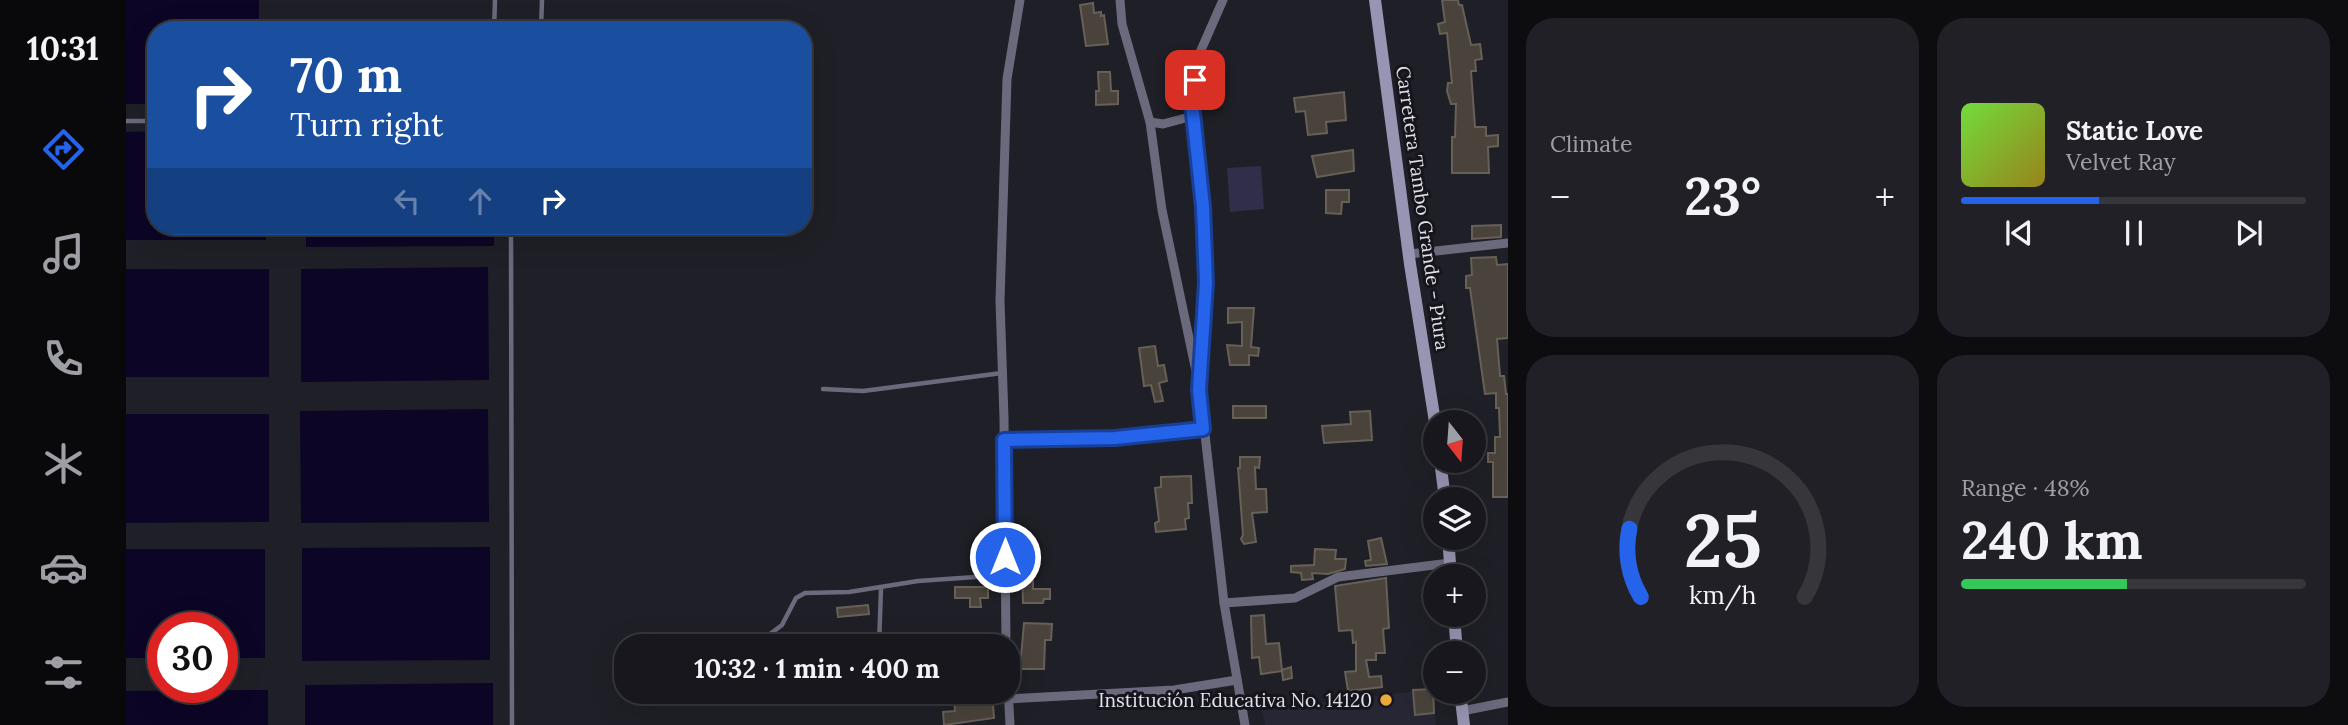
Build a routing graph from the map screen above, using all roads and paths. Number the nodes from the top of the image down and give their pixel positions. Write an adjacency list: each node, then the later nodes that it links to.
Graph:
1 (495, 0): 7 (lane)
2 (542, 0): 8 (lane)
3 (1020, 0): 16 (street)
4 (1120, 0): 12 (street)
5 (1223, 0): 9 (street)
6 (1373, 4): 15 (main road, Carretera Tambo Grande - Piura)
7 (494, 21)
8 (541, 21)
9 (1193, 116): 12 (street); 18 (street)
10 (126, 121): 11 (lane)
11 (147, 121)
12 (1150, 122): 18 (street)
13 (512, 235): 35 (lane)
14 (1508, 243): 15 (street)
15 (1409, 254): 19 (main road, Carretera Tambo Grande - Piura)
16 (1002, 373): 17 (lane); 21 (street)
17 (823, 389)
18 (1199, 390): 20 (street)
19 (1433, 410)
20 (1203, 429): 21 (street); 25 (street)
21 (1004, 440): 23 (street)
22 (1423, 571): 25 (street)
23 (1005, 575): 24 (lane); 28 (street)
24 (881, 588): 26 (lane); 27 (lane)
25 (1224, 603): 29 (street)
26 (770, 634)
27 (879, 634)
28 (1006, 634)
29 (1237, 680): 30 (street); 37 (street)
30 (1020, 698)
31 (1508, 702): 34 (street)
32 (1009, 704): 36 (street)
33 (1461, 704): 34 (main road)
34 (1462, 711): 38 (main road)
35 (512, 725)
36 (1010, 725)
37 (1245, 725)
38 (1464, 725)

